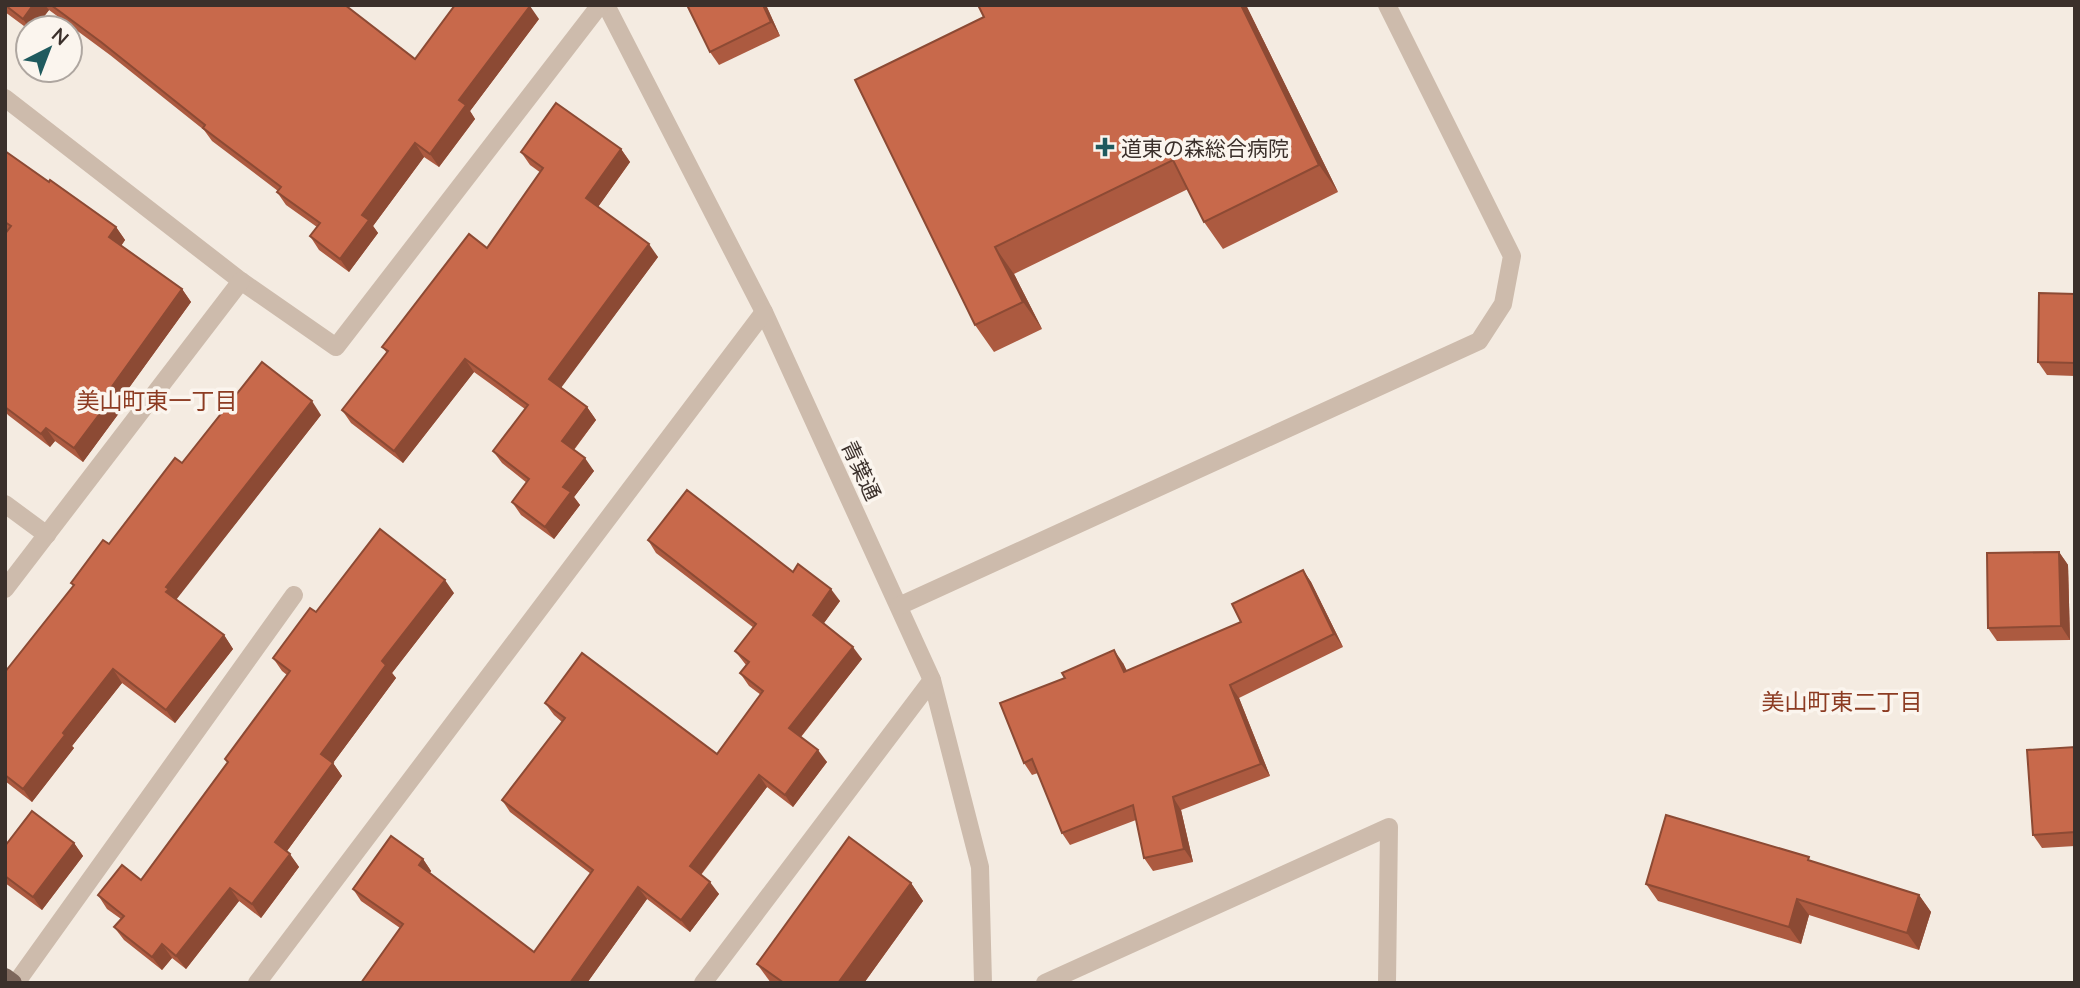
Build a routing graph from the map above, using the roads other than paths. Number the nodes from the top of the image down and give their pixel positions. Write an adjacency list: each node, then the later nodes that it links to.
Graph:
1 (600, 5): 5 (street)
2 (606, 5): 6 (street, 青葉通)
3 (1387, 5): 11 (street)
4 (5, 98): 5 (street)
5 (241, 281): 8 (street)
6 (765, 312): 11 (street, 青葉通); 15 (street)
7 (5, 504): 8 (street)
8 (47, 535): 9 (street)
9 (5, 589)
10 (294, 595): 14 (street)
11 (899, 606): 12 (street, 青葉通)
12 (932, 680): 16 (street); 17 (street, 青葉通)
13 (5, 977): 14 (main road)
14 (14, 983)
15 (257, 983)
16 (703, 983)
17 (983, 983)
18 (1045, 983): 19 (street)
19 (1387, 983)

